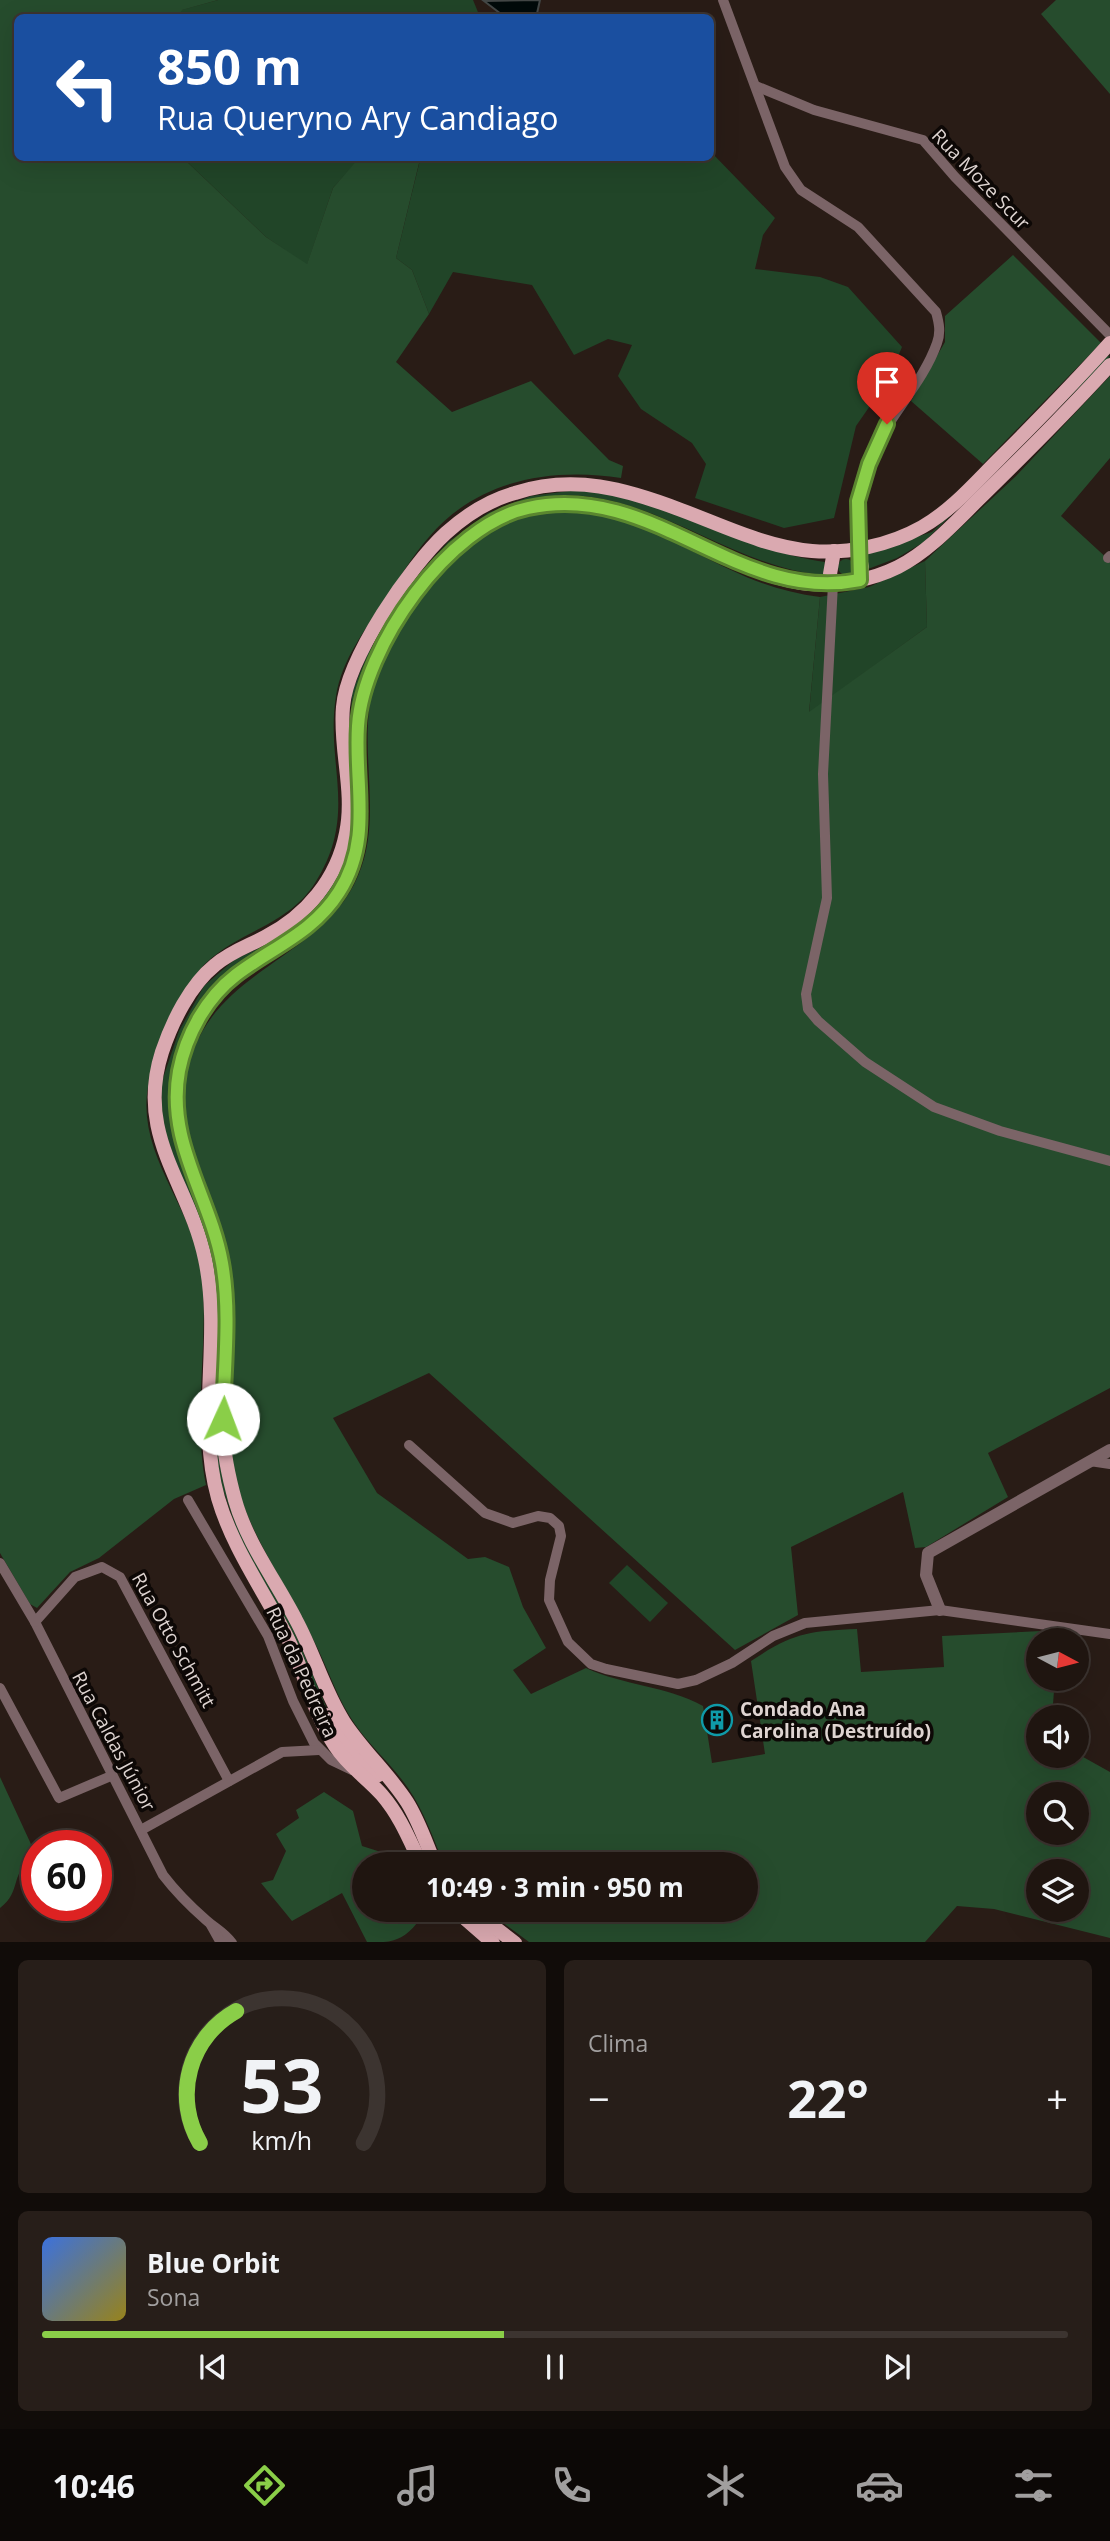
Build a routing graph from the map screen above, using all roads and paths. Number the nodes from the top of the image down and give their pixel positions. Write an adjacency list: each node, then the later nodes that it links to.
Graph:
1 (723, 0): 2 (street)
2 (755, 86): 3 (street, Rua Moze Scur); 6 (street)
3 (1110, 335)
4 (1110, 343): 6 (main road)
5 (1110, 365): 8 (main road)
6 (858, 549): 7 (main road); 8 (main road)
7 (834, 551): 9 (main road); 22 (main road)
8 (860, 580): 9 (main road)
9 (833, 584): 10 (street); 26 (main road)
10 (1110, 1161)
11 (409, 1445): 17 (street)
12 (1110, 1450): 13 (street)
13 (1087, 1461): 14 (street); 17 (street)
14 (1110, 1464)
15 (188, 1500): 21 (street, Rua da Pedreira)
16 (0, 1563): 18 (street, Rua Caldas Júnior)
17 (940, 1610): 19 (street)
18 (35, 1622): 25 (street, Rua Caldas Júnior); 27 (street, Rua Otto Schmitt)
19 (1110, 1634)
20 (0, 1688): 25 (street)
21 (293, 1701): 22 (street); 23 (street, Rua da Pedreira)
22 (311, 1702): 24 (main road); 26 (main road)
23 (319, 1750): 24 (street, Rua da Pedreira); 27 (street)
24 (356, 1772): 29 (main road)
25 (111, 1776): 28 (street, Rua Caldas Júnior)
26 (387, 1777): 30 (main road)
27 (229, 1781): 28 (street)
28 (141, 1830): 33 (street, Rua Caldas Júnior)
29 (416, 1852)
30 (430, 1852)
31 (470, 1922): 36 (main road)
32 (488, 1922): 37 (main road)
33 (211, 1924): 34 (street, Rua Caldas Júnior); 35 (street, Rua Caldas Júnior)
34 (221, 1942)
35 (232, 1942)
36 (494, 1942)
37 (515, 1942)

